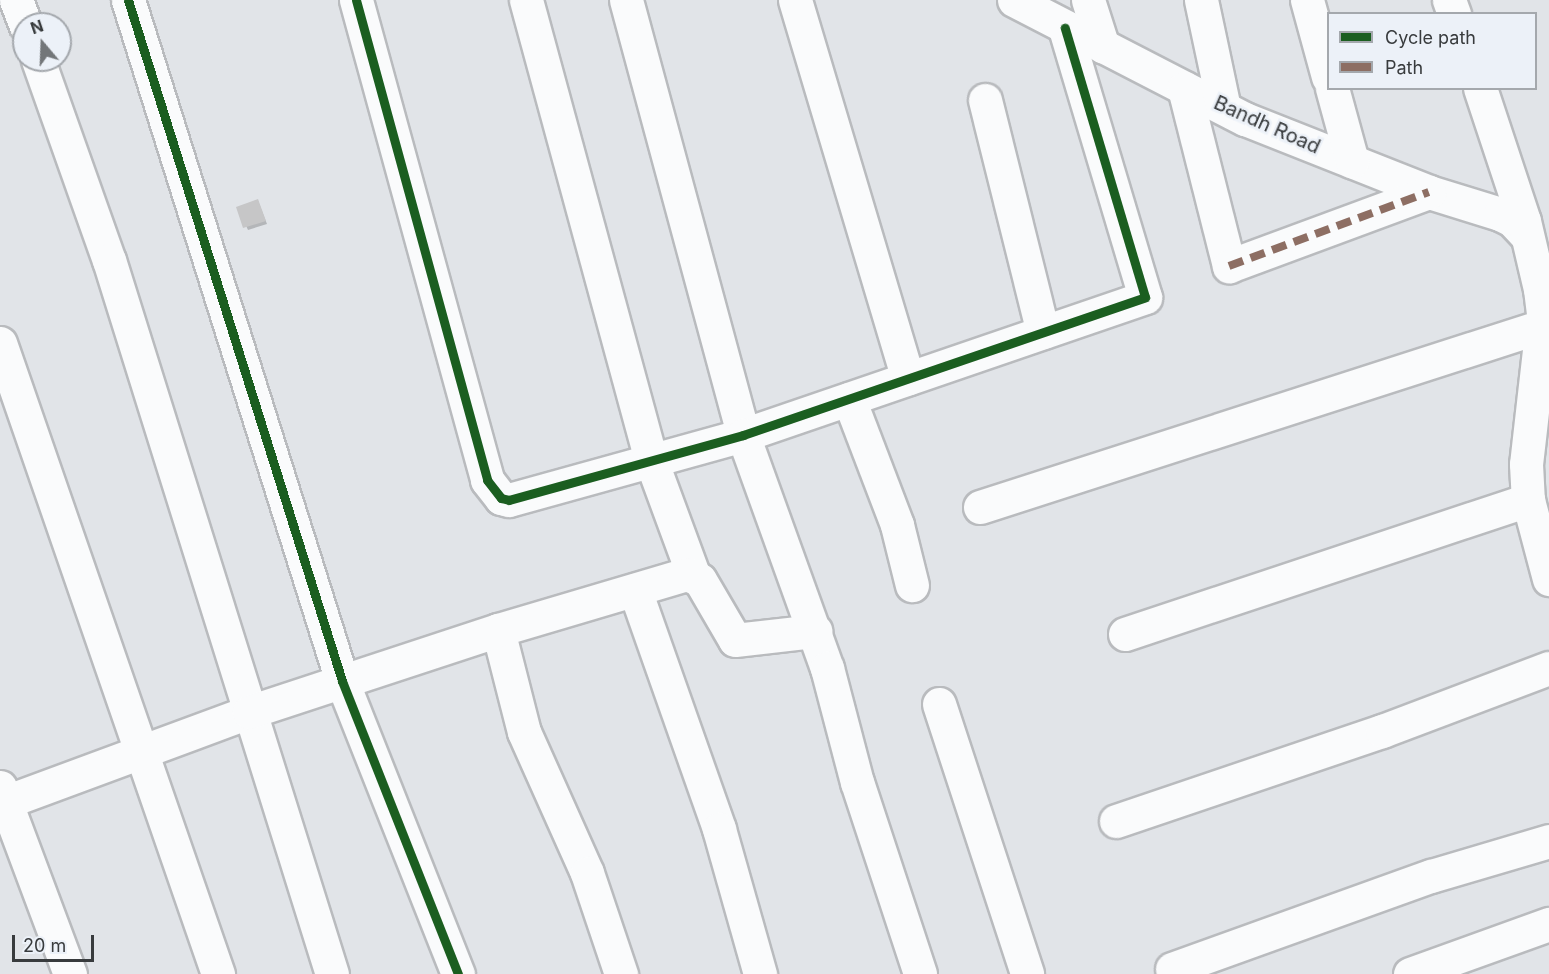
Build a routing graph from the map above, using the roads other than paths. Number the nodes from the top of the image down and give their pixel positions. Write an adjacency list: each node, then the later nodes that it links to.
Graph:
1 (129, 0): 39 (street)
2 (356, 0): 28 (street)
3 (526, 0): 28 (street)
4 (626, 0): 27 (street)
5 (795, 0): 25 (street)
6 (1014, 0): 10 (street, Bandh Road)
7 (1088, 0): 11 (street)
8 (1201, 0): 18 (street)
9 (1307, 0): 12 (street)
10 (1065, 28): 11 (street, Bandh Road); 23 (street)
11 (1103, 47): 14 (street, Bandh Road)
12 (1327, 70)
13 (42, 72): 41 (street)
14 (1184, 88): 18 (street, Bandh Road); 20 (street)
15 (1333, 90): 19 (street)
16 (1481, 90): 21 (street)
17 (985, 100): 23 (street)
18 (1224, 108): 19 (street, Bandh Road)
19 (1352, 162): 20 (street, Bandh Road)
20 (1429, 192): 21 (street, Bandh Road)
21 (1533, 225): 22 (street)
22 (1542, 326): 29 (street); 30 (street)
23 (1043, 332): 25 (street)
24 (0, 343): 42 (street)
25 (908, 378): 26 (street)
26 (849, 399): 27 (street); 33 (street)
27 (743, 435): 28 (street); 36 (street)
28 (651, 460): 31 (street)
29 (1528, 500): 32 (street); 37 (street)
30 (980, 507)
31 (693, 574): 34 (street); 36 (street)
32 (1549, 579)
33 (912, 585)
34 (634, 590): 35 (street); 53 (street)
35 (498, 630): 39 (street); 52 (street)
36 (815, 631): 54 (street)
37 (1125, 634)
38 (1549, 668): 44 (street)
39 (342, 681): 41 (street); 51 (street)
40 (939, 704): 55 (street)
41 (249, 712): 42 (street); 50 (street)
42 (141, 749): 43 (street); 49 (street)
43 (2, 798): 48 (street)
44 (1116, 821)
45 (1549, 841): 47 (street)
46 (1549, 924): 56 (street)
47 (1172, 969)
48 (70, 974)
49 (218, 974)
50 (332, 974)
51 (458, 974)
52 (621, 974)
53 (760, 974)
54 (920, 974)
55 (1027, 974)
56 (1410, 974)

